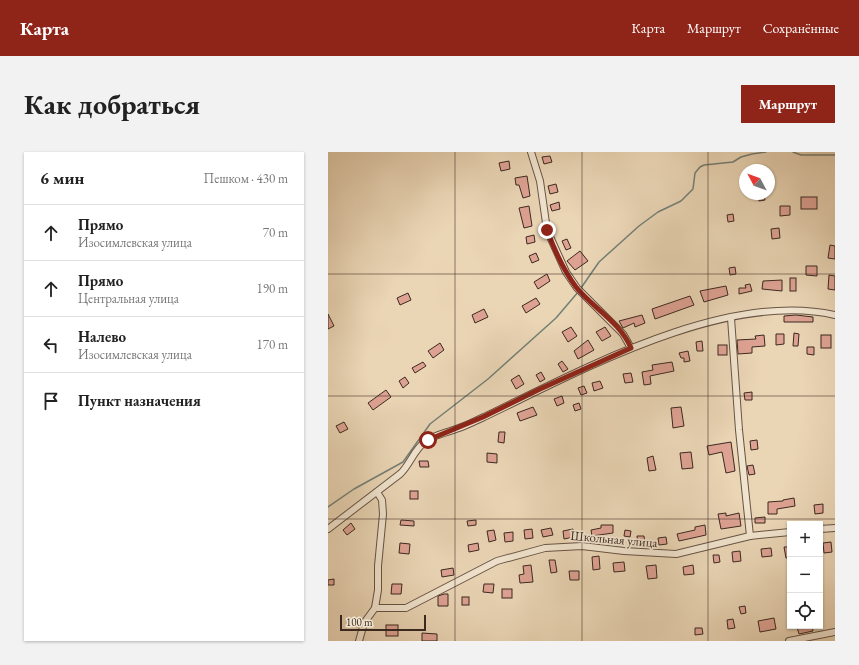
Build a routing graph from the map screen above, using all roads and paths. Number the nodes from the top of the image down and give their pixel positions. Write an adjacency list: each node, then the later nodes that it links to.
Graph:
1 (531, 152): 4 (street)
2 (835, 315): 3 (street)
3 (731, 318): 4 (street); 10 (street)
4 (631, 348): 5 (street)
5 (377, 492): 7 (street); 11 (street)
6 (835, 528): 8 (street)
7 (328, 529)
8 (823, 529)
9 (787, 532): 10 (street, Школьная улица)
10 (750, 536): 11 (street, Школьная улица)
11 (375, 608): 13 (street)
12 (835, 632): 14 (street)
13 (359, 641)
14 (789, 641)

